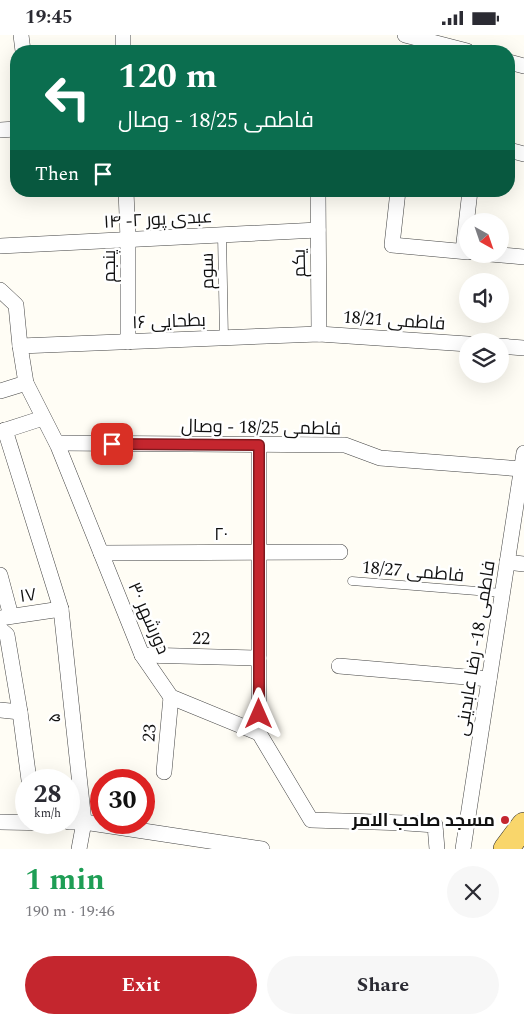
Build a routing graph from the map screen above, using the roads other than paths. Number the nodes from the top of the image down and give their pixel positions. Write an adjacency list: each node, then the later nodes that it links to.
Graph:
1 (405, 35): 2 (street)
2 (444, 45)
3 (126, 197): 10 (street, پنجم)
4 (318, 197): 8 (street, یکم)
5 (397, 197): 12 (street)
6 (470, 197): 7 (street)
7 (468, 213)
8 (318, 230): 9 (street, عبدی پور ۲- ۱۴); 18 (street, یکم)
9 (222, 235): 10 (street, عبدی پور ۲- ۱۴); 19 (lane, سوم)
10 (128, 239): 11 (street, عبدی پور ۲- ۱۴); 20 (street, پنجم)
11 (0, 246)
12 (459, 251)
13 (509, 256): 14 (street)
14 (524, 257)
15 (0, 290): 16 (street)
16 (16, 305): 17 (street); 22 (street, دورشهر ۳۰)
17 (0, 309)
18 (319, 333): 19 (street, بطحایی ۱۶); 21 (street, فاطمی 18/21)
19 (224, 338): 20 (street, بطحایی ۱۶)
20 (128, 342): 22 (street, بطحایی ۱۶)
21 (459, 343)
22 (20, 346): 25 (street, دورشهر ۳۰)
23 (509, 347): 24 (street)
24 (524, 348)
25 (26, 383): 26 (street); 27 (street, دورشهر ۳۰)
26 (0, 391)
27 (43, 418): 28 (street); 29 (street, دورشهر ۳۰)
28 (3, 431): 41 (street, ۵)
29 (57, 443): 30 (street, فاطمی 18/25 - وصال); 35 (street, دورشهر ۳۰)
30 (259, 445): 32 (street, فاطمی 18/25 - وصال); 33 (street)
31 (524, 453): 32 (street, فاطمی 18- رضا عابدینی)
32 (522, 469): 36 (street, فاطمی 18- رضا عابدینی)
33 (259, 552): 34 (street, ۲۰); 35 (street, ۲۰); 45 (street)
34 (340, 552)
35 (101, 553): 44 (street, دورشهر ۳۰)
36 (507, 562): 37 (street); 40 (street, فاطمی 18- رضا عابدینی)
37 (524, 564)
38 (0, 575): 42 (street)
39 (352, 581): 40 (lane, فاطمی 18/27)
40 (502, 593): 47 (street, فاطمی 18- رضا عابدینی)
41 (61, 609): 42 (street, ۱۷); 53 (street, ۵)
42 (5, 617)
43 (0, 629): 50 (street)
44 (142, 655): 45 (street, 22); 48 (street, دورشهر ۳۰)
45 (259, 658): 51 (street)
46 (339, 666): 47 (street)
47 (489, 679): 64 (street, فاطمی 18- رضا عابدینی)
48 (171, 697): 51 (street); 54 (street, 23)
49 (0, 710): 50 (street)
50 (20, 712): 52 (street)
51 (259, 733): 63 (street)
52 (28, 769)
53 (72, 769)
54 (164, 772)
55 (0, 822): 56 (street)
56 (15, 822)
57 (80, 823): 60 (street)
58 (524, 825): 65 (main road)
59 (77, 834): 61 (street, ۵)
60 (214, 845): 62 (street)
61 (79, 849)
62 (262, 849)
63 (437, 849)
64 (463, 849)
65 (506, 849)

